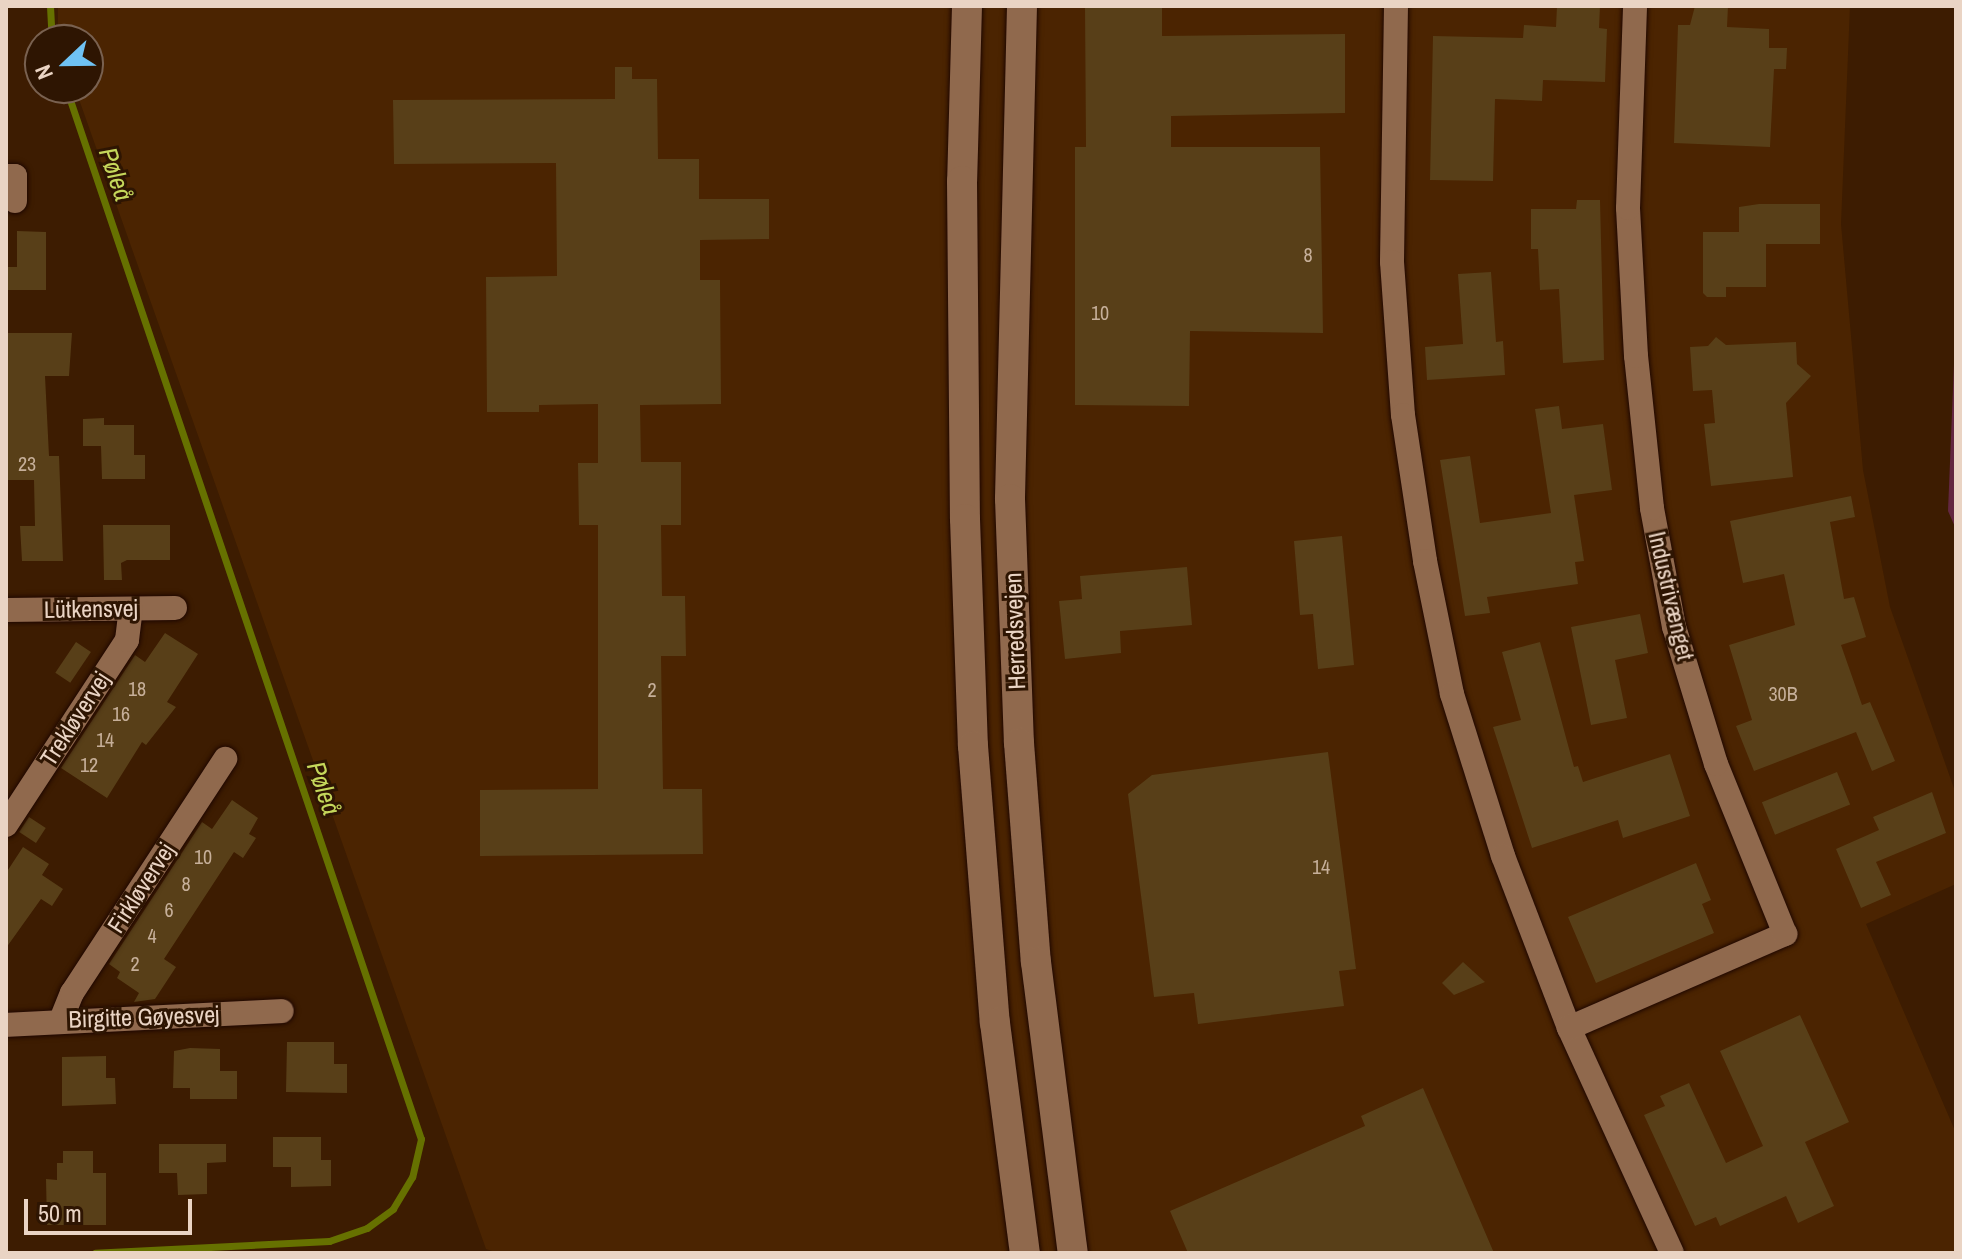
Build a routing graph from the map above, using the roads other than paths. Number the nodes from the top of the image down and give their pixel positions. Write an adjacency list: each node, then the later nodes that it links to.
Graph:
1 (967, 6): 16 (street, Herredsvejen)
2 (1022, 6): 17 (street, Herredsvejen)
3 (1396, 6): 15 (street)
4 (1635, 6): 15 (street, Industrivænget)
5 (6, 176): 6 (street)
6 (15, 201)
7 (175, 608): 8 (street, Lütkensvej)
8 (131, 609): 9 (street, Lütkensvej); 11 (street, Trekløvervej)
9 (6, 610)
10 (225, 759): 13 (street, Firkløvervej)
11 (6, 825)
12 (282, 1011): 13 (street, Birgitte Gøyesvej)
13 (61, 1020): 14 (street, Birgitte Gøyesvej)
14 (6, 1025)
15 (1569, 1028): 18 (street)
16 (1025, 1253)
17 (1073, 1253)
18 (1672, 1253)

